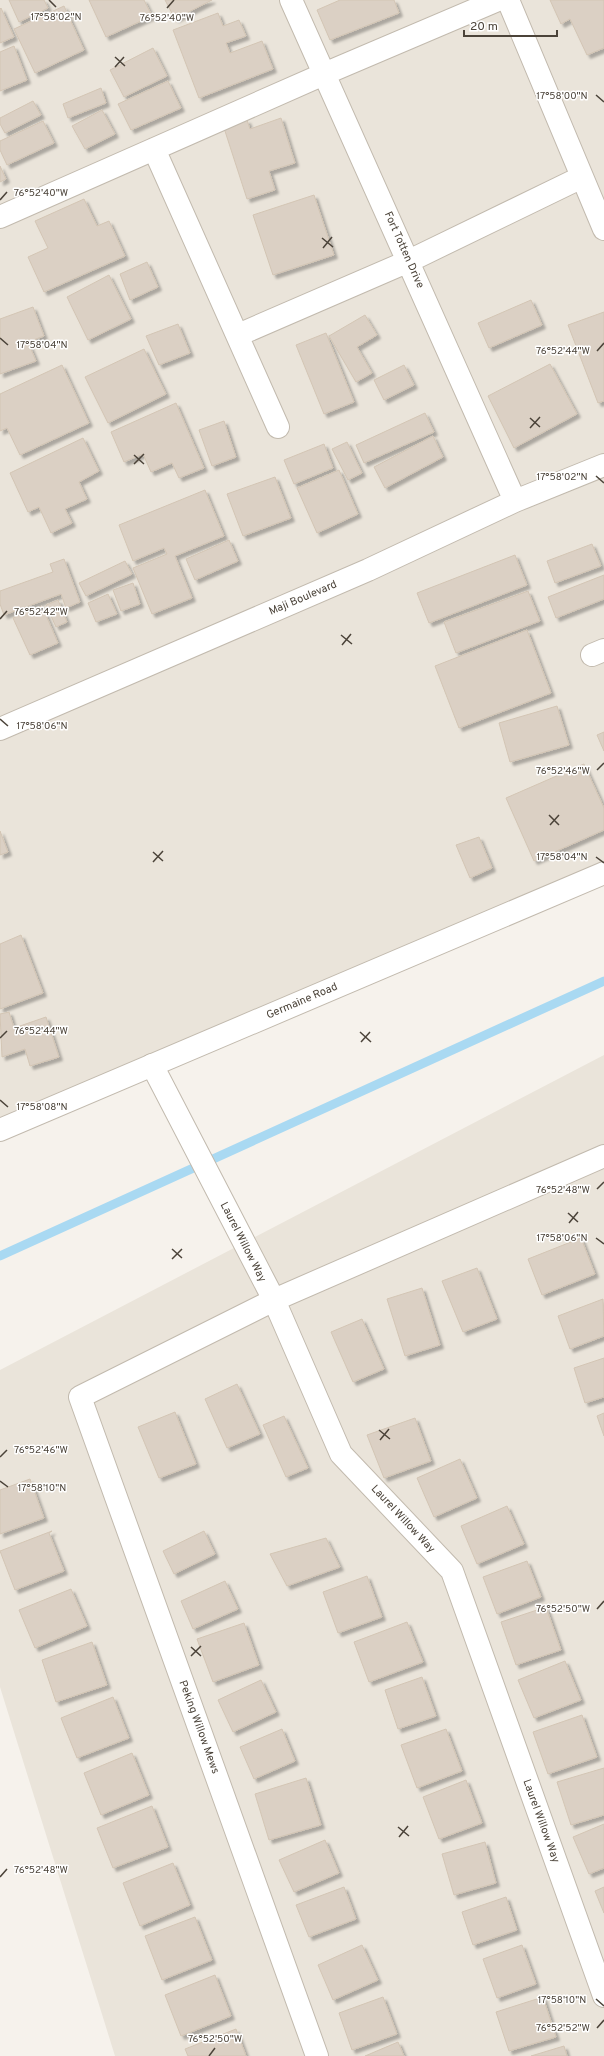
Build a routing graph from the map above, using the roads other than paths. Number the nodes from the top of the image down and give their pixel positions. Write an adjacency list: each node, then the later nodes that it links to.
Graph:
1 (292, 0): 4 (street, Fort Totten Drive)
2 (498, 0): 4 (street)
3 (508, 0): 6 (street)
4 (324, 74): 5 (street); 9 (street, Fort Totten Drive)
5 (154, 149): 7 (street); 10 (street)
6 (582, 177): 8 (street); 9 (street)
7 (0, 217)
8 (604, 230)
9 (409, 261): 10 (street); 13 (street, Fort Totten Drive)
10 (238, 335): 11 (street)
11 (278, 427)
12 (604, 465): 13 (street, Maji Boulevard)
13 (515, 501): 14 (street, Maji Boulevard)
14 (0, 729)
15 (604, 873): 16 (street, Germaine Road)
16 (152, 1065): 17 (street, Germaine Road); 19 (street, Laurel Willow Way)
17 (0, 1130)
18 (604, 1156): 19 (street)
19 (274, 1300): 20 (street, Laurel Willow Way); 21 (street, Peking Willow Mews)
20 (604, 1996)
21 (317, 2056)

